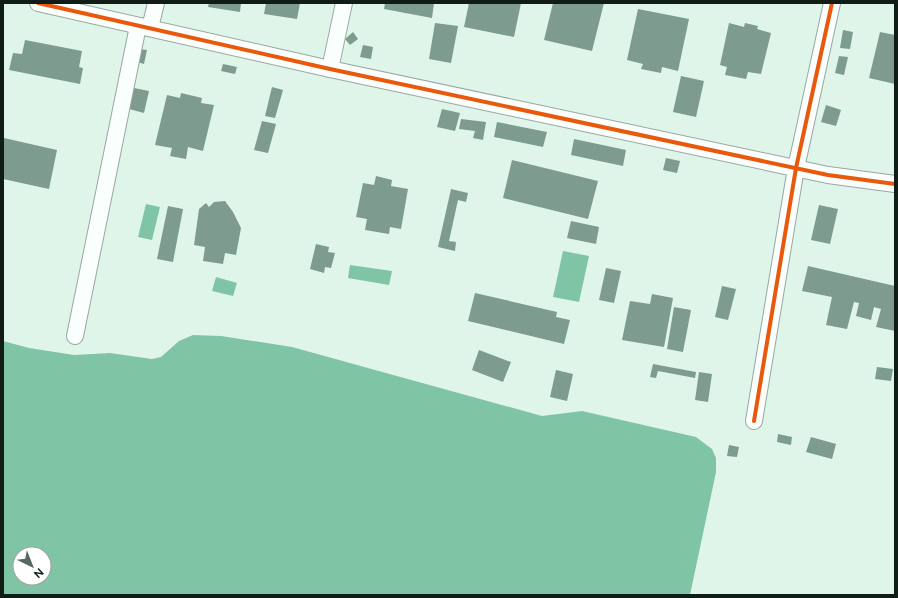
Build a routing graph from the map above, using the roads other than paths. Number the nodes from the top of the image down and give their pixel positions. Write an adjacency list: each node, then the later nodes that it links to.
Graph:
1 (38, 3): 5 (street)
2 (156, 3): 5 (street)
3 (344, 3): 6 (street)
4 (832, 3): 7 (street)
5 (144, 27): 6 (street); 9 (street)
6 (330, 69): 7 (street)
7 (796, 168): 8 (street); 10 (street)
8 (895, 184)
9 (75, 336)
10 (754, 421)

